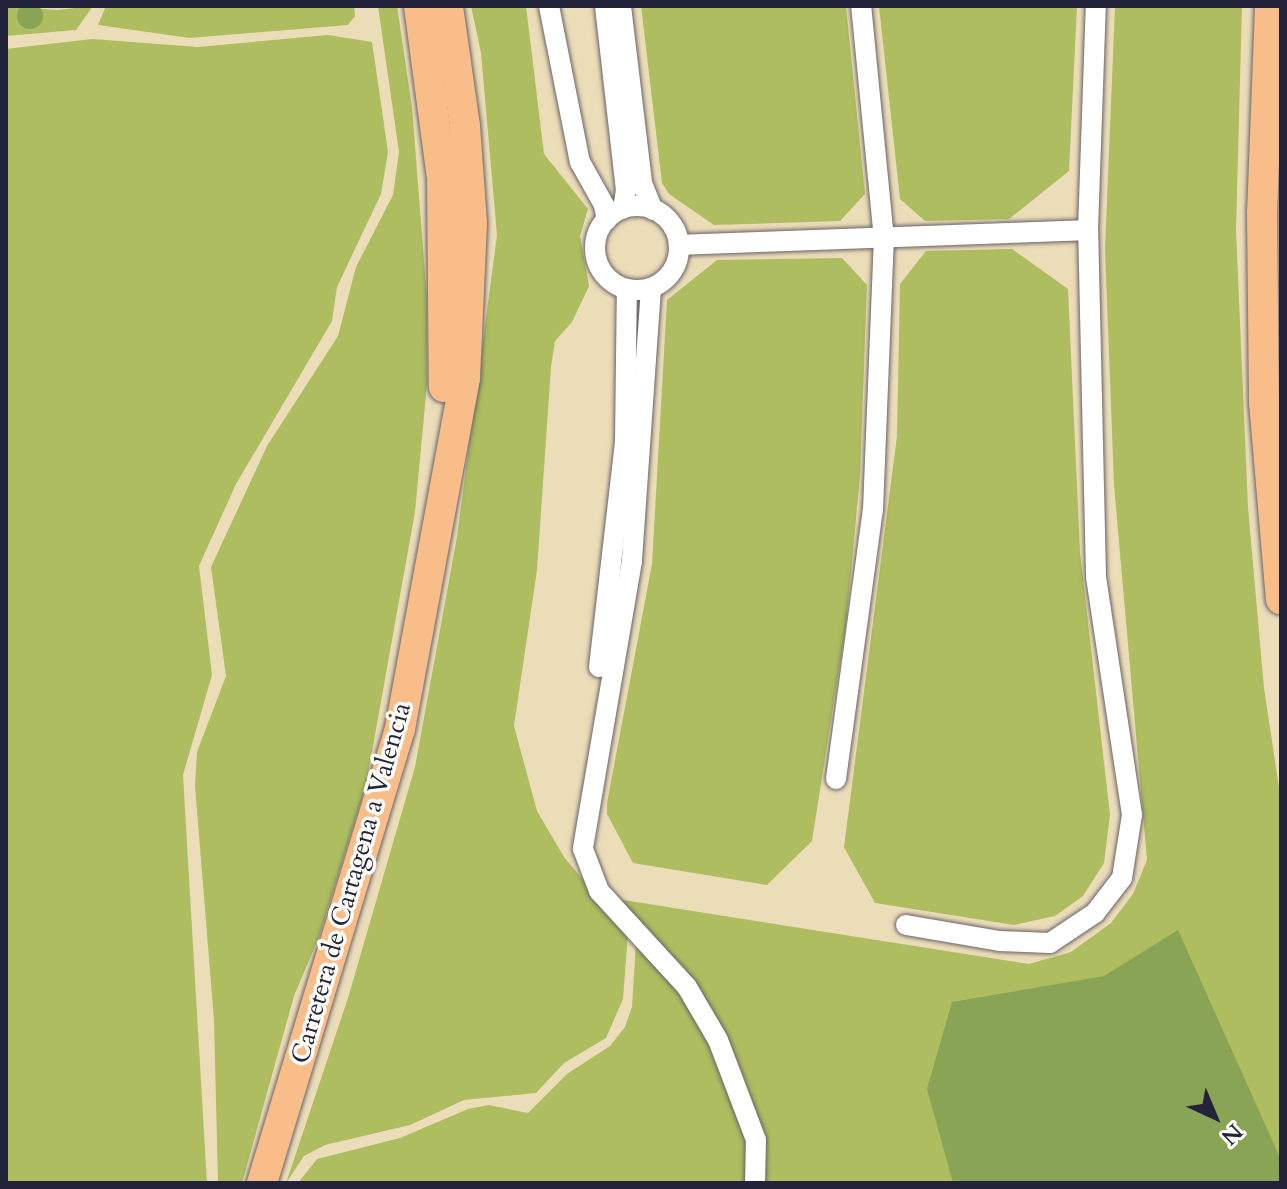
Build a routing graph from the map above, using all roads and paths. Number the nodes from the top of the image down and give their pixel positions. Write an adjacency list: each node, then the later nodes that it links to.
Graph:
1 (419, 6): 18 (highway, Carretera de Cartagena a Valencia)
2 (448, 6): 18 (highway, Carretera de Cartagena a Valencia)
3 (549, 6): 12 (lane)
4 (605, 6): 12 (lane)
5 (621, 6): 10 (lane)
6 (861, 6): 14 (lane)
7 (1096, 6): 13 (lane)
8 (1255, 6): 11 (highway)
9 (1270, 6): 11 (highway)
10 (653, 210): 12 (lane); 15 (lane)
11 (1262, 212): 19 (highway)
12 (615, 215): 17 (lane)
13 (1088, 230): 14 (lane); 22 (lane)
14 (884, 239): 15 (lane); 21 (lane)
15 (679, 245): 16 (lane)
16 (651, 288): 17 (lane); 24 (lane)
17 (627, 289): 20 (lane)
18 (429, 580): 23 (highway, Carretera de Cartagena a Valencia)
19 (1281, 599)
20 (599, 667)
21 (836, 779)
22 (906, 925)
23 (262, 1183)
24 (755, 1183)

